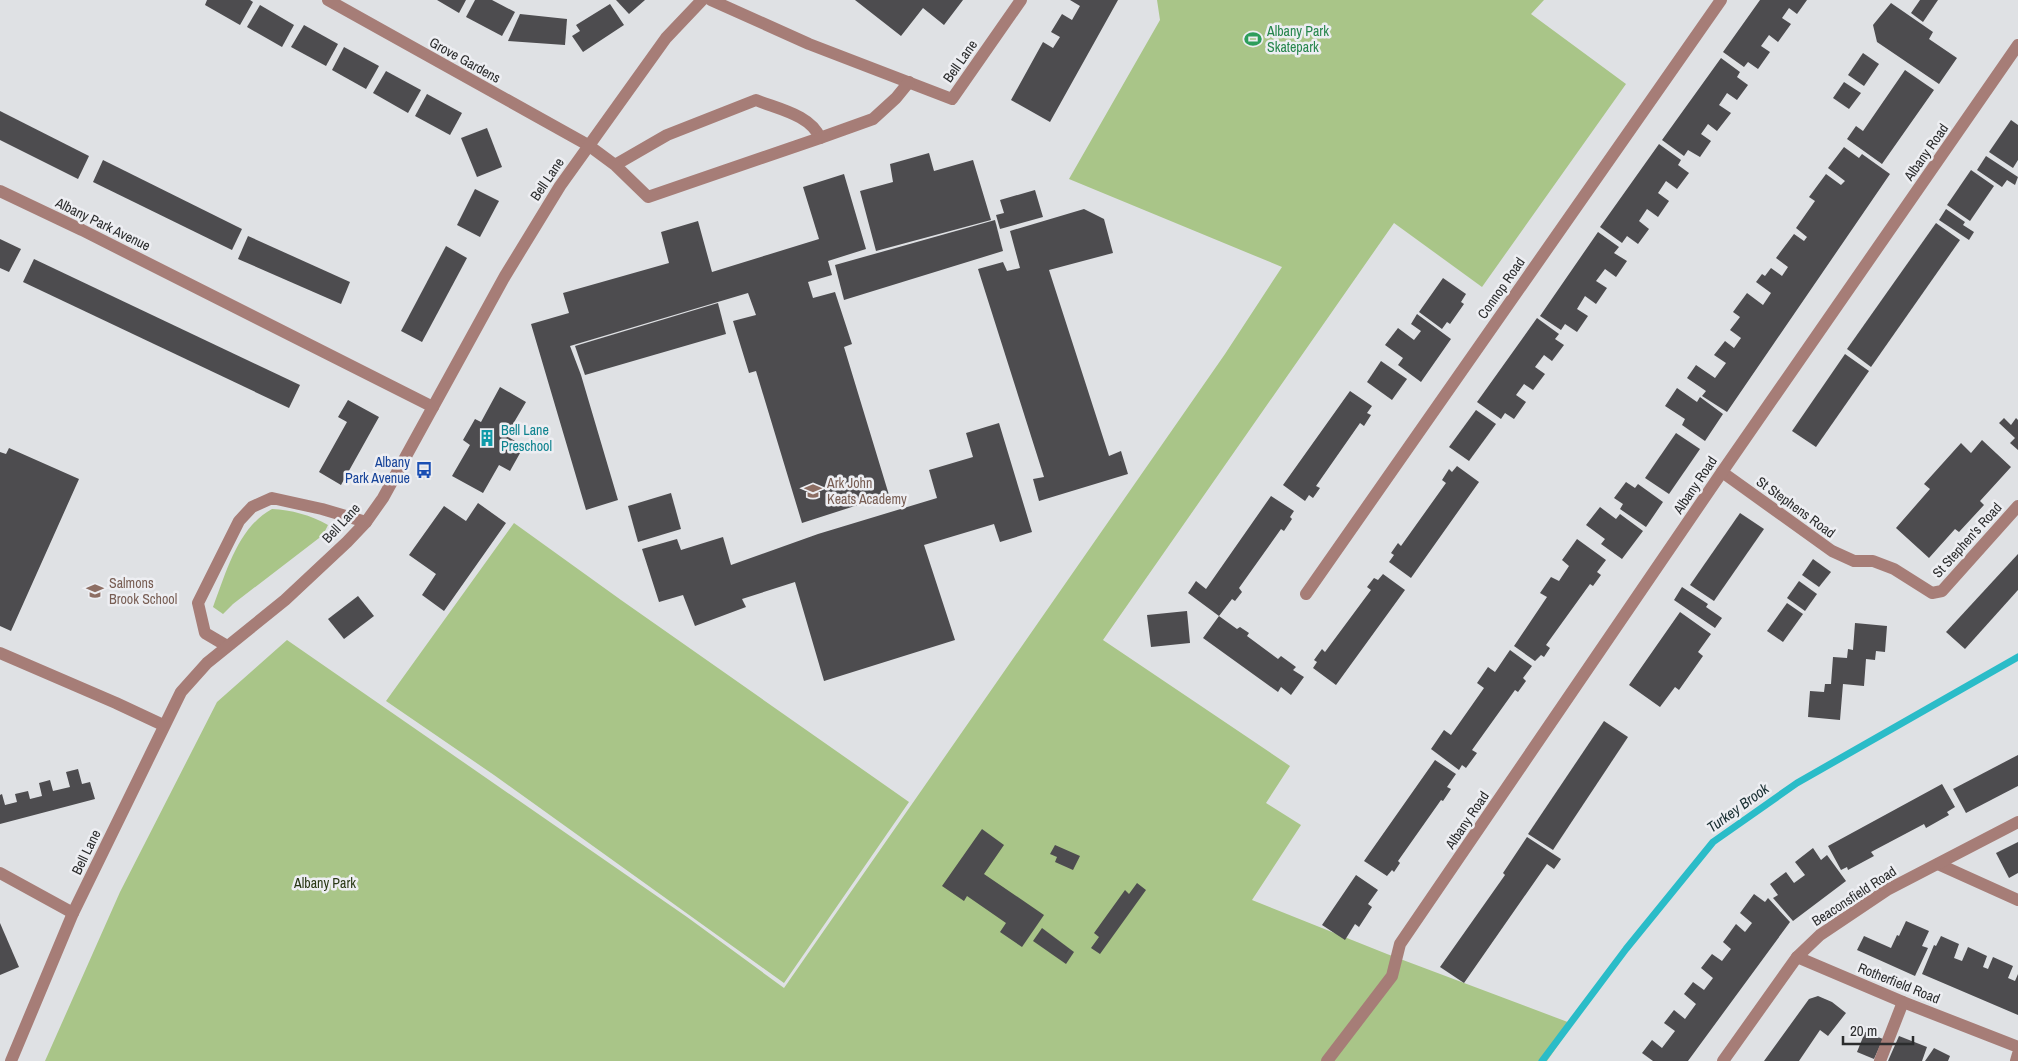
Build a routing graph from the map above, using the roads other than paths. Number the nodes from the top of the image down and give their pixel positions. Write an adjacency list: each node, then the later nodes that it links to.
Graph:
1 (328, 0): 9 (street, Grove Gardens)
2 (702, 0): 9 (street, Bell Lane)
3 (711, 0): 7 (street, Bell Lane)
4 (1021, 0): 7 (street, Bell Lane)
5 (1721, 0): 17 (street, Connop Road)
6 (2018, 45): 13 (street, Albany Road)
7 (909, 82): 8 (street)
8 (820, 138): 10 (street, Grove Gardens); 10 (street)
9 (588, 145): 10 (street, Grove Gardens); 12 (street, Bell Lane)
10 (615, 165)
11 (0, 191): 12 (street, Albany Park Avenue)
12 (433, 407): 15 (street, Bell Lane)
13 (1722, 472): 16 (street, St Stephens Road); 31 (street, Albany Road)
14 (2018, 506): 16 (street, St Stephen's Road)
15 (366, 522): 18 (street, Bell Lane); 18 (street)
16 (1854, 561)
17 (1306, 594)
18 (227, 646): 20 (street, Bell Lane)
19 (0, 653): 20 (street)
20 (163, 725): 25 (street, Bell Lane)
21 (2018, 822): 22 (street, Beaconsfield Road)
22 (1938, 864): 24 (street); 26 (street, Beaconsfield Road)
23 (0, 873): 25 (street)
24 (2018, 900)
25 (73, 913): 30 (street, Bell Lane)
26 (1797, 957): 27 (street, Rotherfield Road); 32 (street, Beaconsfield Road)
27 (1903, 1002): 28 (street, Rotherfield Road); 33 (street)
28 (2018, 1047)
29 (2018, 1054): 34 (street)
30 (11, 1061)
31 (1327, 1061)
32 (1723, 1061)
33 (1880, 1061)
34 (2016, 1061)

